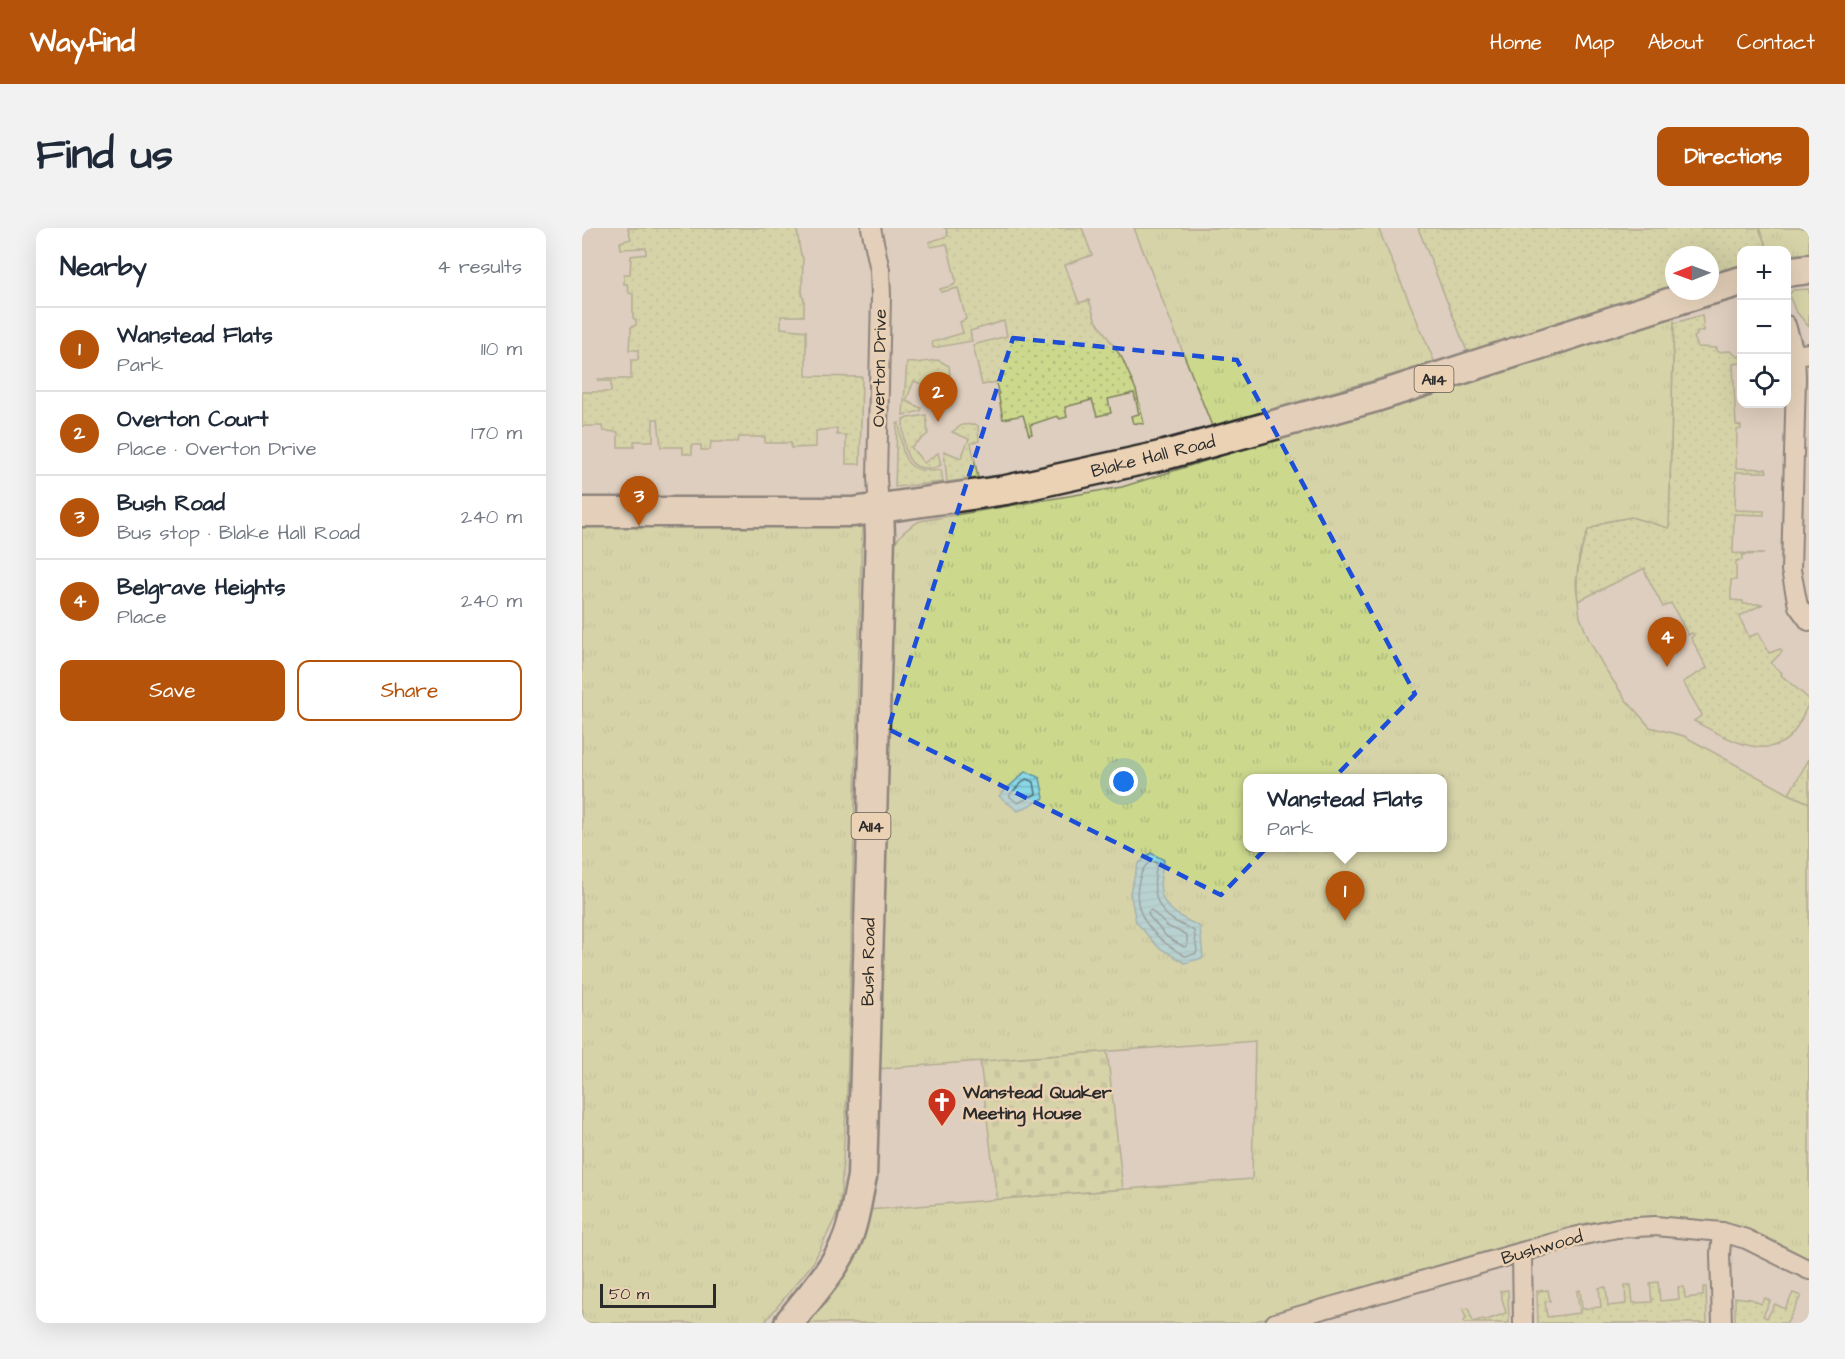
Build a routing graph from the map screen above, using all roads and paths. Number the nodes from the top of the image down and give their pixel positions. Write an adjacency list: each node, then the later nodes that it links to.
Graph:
1 (871, 228): 9 (street, Overton Drive)
2 (1809, 269): 3 (main road)
3 (1791, 271)
4 (1737, 282): 5 (main road)
5 (1719, 287)
6 (1678, 300): 9 (main road, Blake Hall Road / A114)
7 (1791, 334): 8 (street)
8 (1802, 354): 11 (street)
9 (879, 508): 10 (main road, Blake Hall Road); 16 (main road, Bush Road / A114)
10 (582, 512)
11 (1809, 621)
12 (1722, 1232): 13 (street, Bushwood); 14 (street, Bushwood); 19 (street)
13 (1522, 1252): 15 (street, Bushwood); 18 (street)
14 (1809, 1270)
15 (1323, 1316): 17 (street, Bushwood)
16 (789, 1323)
17 (1275, 1323)
18 (1523, 1323)
19 (1722, 1323)

